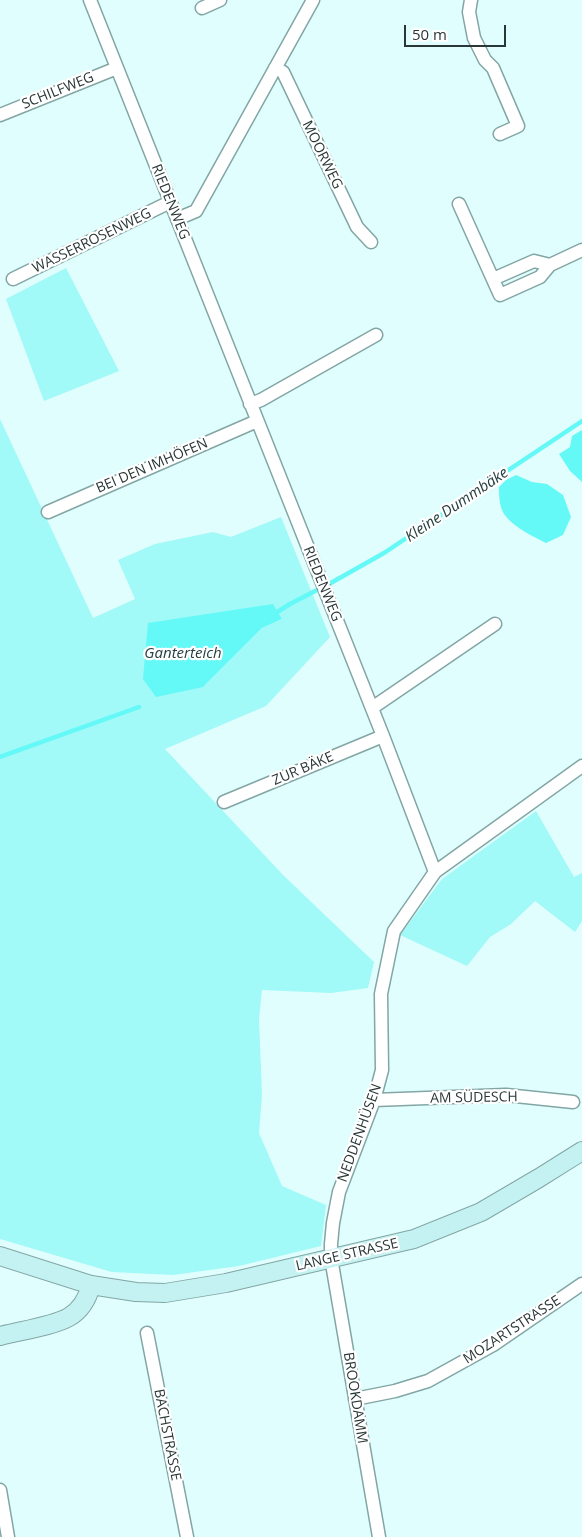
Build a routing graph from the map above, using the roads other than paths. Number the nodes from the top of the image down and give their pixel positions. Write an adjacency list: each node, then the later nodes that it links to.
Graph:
1 (90, 0): 6 (street, RIEDENWEG)
2 (220, 0): 5 (street)
3 (313, 0): 7 (street)
4 (471, 0): 9 (street)
5 (202, 8)
6 (117, 68): 8 (street, SCHILFWEG); 10 (street, RIEDENWEG)
7 (275, 68): 12 (street); 13 (street, MOORWEG)
8 (0, 115)
9 (500, 134)
10 (170, 202): 12 (street, RIEDENWEG); 15 (street, WASSERROSENWEG)
11 (459, 204): 14 (street)
12 (177, 219): 17 (street, RIEDENWEG)
13 (371, 242)
14 (582, 250)
15 (13, 279)
16 (376, 335): 17 (street)
17 (250, 404): 18 (street, RIEDENWEG)
18 (257, 421): 19 (street, BEI DEN IMHÖFEN); 21 (street, RIEDENWEG)
19 (48, 512)
20 (495, 624): 21 (street)
21 (372, 708): 22 (street, RIEDENWEG)
22 (383, 736): 24 (street, ZUR BÄKE); 25 (street, RIEDENWEG)
23 (582, 766): 25 (street, NEDDENHÜSEN)
24 (224, 802)
25 (435, 872): 26 (street, NEDDENHÜSEN)
26 (374, 1100): 27 (street, AM SÜDESCH); 30 (street, NEDDENHÜSEN)
27 (573, 1102)
28 (582, 1151): 30 (street, LANGE STRASSE)
29 (0, 1256): 32 (street, LANGE STRASSE)
30 (332, 1258): 32 (street, LANGE STRASSE); 35 (street, BROOKDAMM)
31 (582, 1284): 35 (street, MOZARTSTRASSE)
32 (91, 1285): 34 (street)
33 (147, 1333): 38 (street, BACHSTRASSE)
34 (0, 1336)
35 (355, 1399): 39 (street, BROOKDAMM)
36 (0, 1490): 37 (street)
37 (8, 1537)
38 (187, 1537)
39 (379, 1537)

